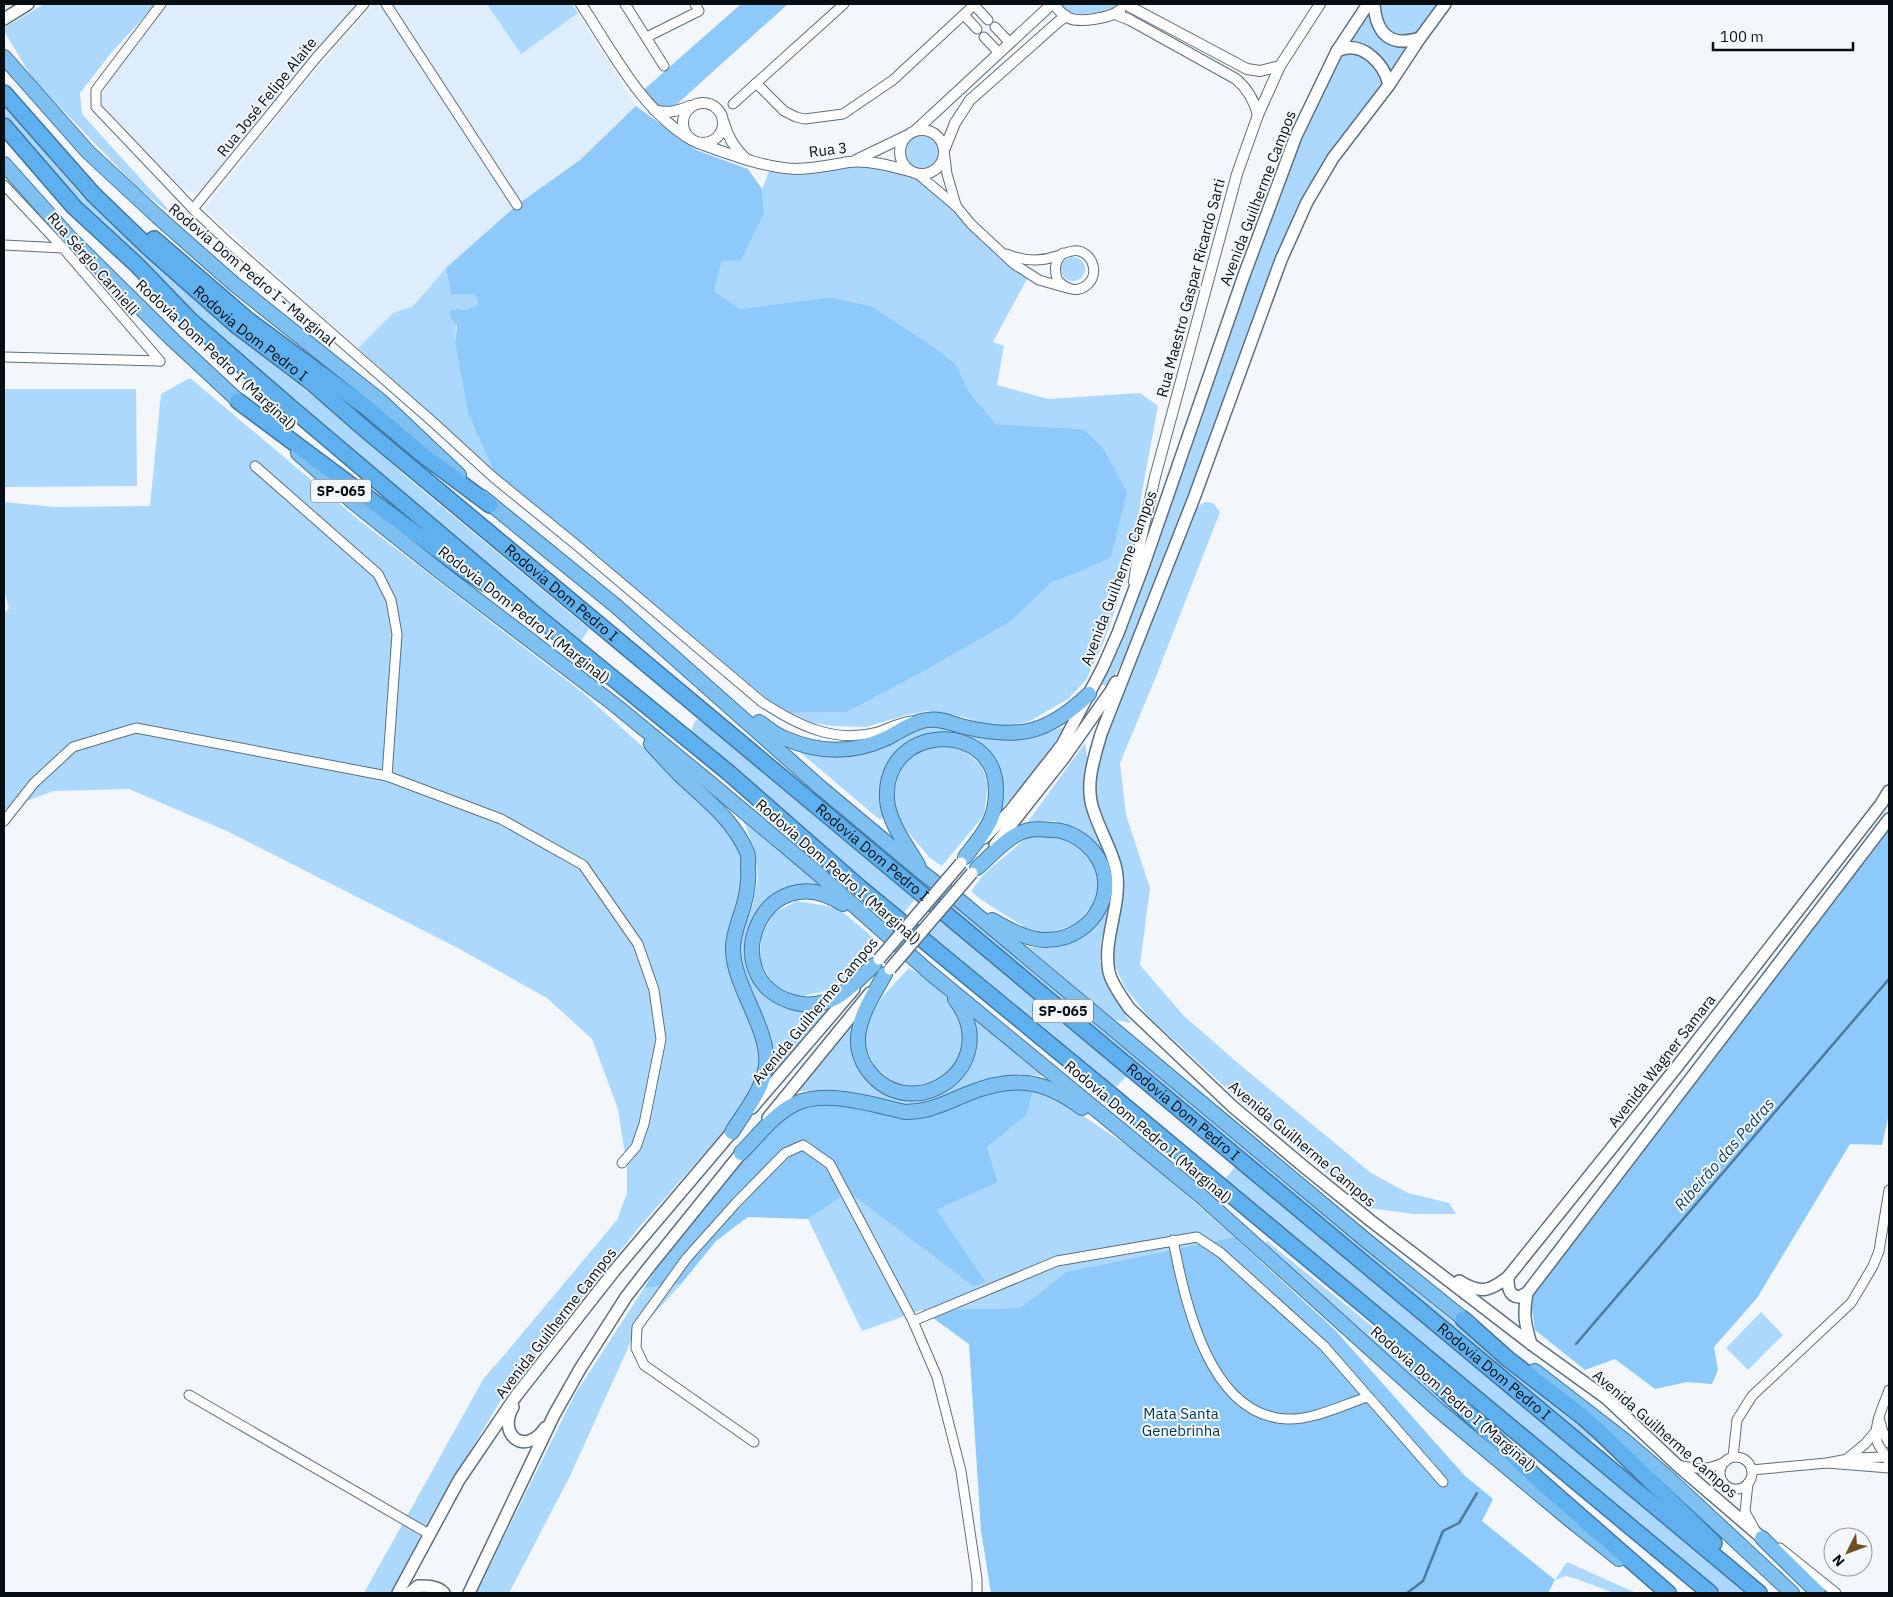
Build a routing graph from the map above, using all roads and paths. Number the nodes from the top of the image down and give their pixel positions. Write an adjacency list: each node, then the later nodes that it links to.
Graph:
1 (28, 4): 19 (main road)
2 (161, 4): 52 (street)
3 (364, 4): 52 (street, Rua José Felipe Alaite)
4 (386, 4): 50 (street)
5 (581, 4): 37 (street, Rua 3)
6 (625, 4): 24 (street)
7 (695, 4): 24 (street)
8 (844, 4): 32 (street)
9 (974, 4): 17 (street); 20 (street)
10 (1053, 4): 18 (street); 26 (street)
11 (1125, 4): 16 (street); 31 (street)
12 (1320, 4): 31 (street, Rua Maestro Gaspar Ricardo Sarti)
13 (1368, 4): 27 (main road, Avenida Guilherme Campos)
14 (1374, 4): 25 (main road)
15 (1445, 4): 25 (main road, Avenida Guilherme Campos)
16 (1115, 14): 18 (street); 38 (street)
17 (964, 15): 22 (street); 32 (street)
18 (1066, 16): 43 (street)
19 (7, 17)
20 (988, 20)
21 (995, 27): 26 (street)
22 (977, 29)
23 (984, 37): 28 (street)
24 (647, 38): 30 (street)
25 (1420, 38): 33 (main road, Avenida Guilherme Campos)
26 (1010, 43): 28 (street)
27 (1337, 51): 33 (main road); 62 (main road, Avenida Guilherme Campos)
28 (998, 54): 41 (street)
29 (4, 57): 61 (highway, Rodovia Dom Pedro I - Marginal)
30 (664, 66)
31 (1280, 66): 38 (street, Rua Maestro Gaspar Ricardo Sarti)
32 (756, 83): 35 (street)
33 (1389, 85): 64 (main road, Avenida Guilherme Campos)
34 (4, 93): 49 (highway, Rodovia Dom Pedro I / SP-065)
35 (733, 104)
36 (692, 105): 37 (street); 39 (street); 42 (street)
37 (653, 110): 42 (street, Rua 3)
38 (1258, 115): 62 (street, Rua Maestro Gaspar Ricardo Sarti)
39 (723, 121): 42 (street); 44 (street)
40 (4, 126): 63 (highway, Rodovia Dom Pedro I / SP-065)
41 (912, 132): 43 (street); 45 (street); 47 (street)
42 (695, 141): 44 (street, Rua 3)
43 (945, 152): 47 (street); 51 (street)
44 (749, 161): 45 (street, Rua 3)
45 (851, 162): 47 (street, Rua 3)
46 (4, 164): 59 (highway, Rodovia Dom Pedro I (Marginal) / SP-065)
47 (914, 172): 51 (street)
48 (4, 185): 54 (street, Rua Sérgio Carnielli)
49 (93, 194): 61 (highway); 120 (highway, Rodovia Dom Pedro I / SP-065)
50 (517, 205)
51 (958, 207): 55 (street)
52 (193, 209): 68 (street)
53 (4, 245): 54 (street)
54 (62, 248): 58 (street, Rua Sérgio Carnielli)
55 (1004, 253): 56 (street); 57 (street)
56 (1064, 253): 57 (street); 57 (street)
57 (1067, 288)
58 (4, 357)
59 (238, 401): 63 (highway); 67 (highway, Rodovia Dom Pedro I (Marginal) / SP-065)
60 (255, 466): 69 (street)
61 (490, 505): 65 (highway, SP-065)
62 (1132, 594): 66 (main road, Avenida Guilherme Campos)
63 (532, 612): 86 (highway, Rodovia Dom Pedro I / SP-065)
64 (1138, 640): 74 (main road, Avenida Guilherme Campos); 87 (main road, Avenida Guilherme Campos)
65 (714, 691): 68 (highway); 75 (highway, SP-065)
66 (1089, 694): 68 (highway); 73 (main road, Avenida Guilherme Campos)
67 (615, 706): 77 (highway, Rodovia Dom Pedro I (Marginal) / SP-065); 80 (highway)
68 (926, 720)
69 (388, 776): 72 (street); 82 (street)
70 (1889, 790): 88 (main road, Avenida Wagner Samara)
71 (1889, 819): 89 (main road)
72 (4, 821)
73 (963, 860): 75 (highway); 78 (main road, Avenida Guilherme Campos, bridge)
74 (974, 870): 76 (highway); 78 (main road, Avenida Guilherme Campos, bridge)
75 (924, 874): 76 (highway, SP-065)
76 (960, 901): 90 (highway, SP-065)
77 (875, 925): 78 (highway); 79 (highway, Rodovia Dom Pedro I (Marginal) / SP-065)
78 (882, 967): 79 (highway); 80 (main road, Avenida Guilherme Campos); 81 (main road, Avenida Guilherme Campos)
79 (929, 972): 84 (highway, Rodovia Dom Pedro I (Marginal) / SP-065)
80 (732, 1132): 93 (main road, Avenida Guilherme Campos)
81 (741, 1153): 84 (highway); 97 (main road, Avenida Guilherme Campos)
82 (622, 1163)
83 (1889, 1190): 103 (street)
84 (1201, 1196): 117 (highway, Rodovia Dom Pedro I (Marginal) / SP-065)
85 (1173, 1240): 91 (street); 96 (street); 96 (street)
86 (1316, 1265): 118 (highway); 119 (highway, Rodovia Dom Pedro I / SP-065)
87 (1430, 1266): 88 (main road, Avenida Wagner Samara); 92 (main road, Avenida Guilherme Campos)
88 (1508, 1277): 89 (main road)
89 (1527, 1293): 92 (main road)
90 (1463, 1319): 120 (highway); 121 (highway, SP-065)
91 (913, 1321): 100 (street); 116 (street)
92 (1531, 1344): 106 (main road, Avenida Guilherme Campos)
93 (528, 1382): 97 (main road); 110 (main road, Avenida Guilherme Campos)
94 (1889, 1390): 98 (street)
95 (189, 1395): 110 (street)
96 (1368, 1397): 108 (street)
97 (554, 1415): 115 (main road, Avenida Guilherme Campos)
98 (1879, 1418): 99 (street); 101 (street)
99 (1876, 1431): 102 (street); 104 (street)
100 (754, 1442)
101 (1889, 1443)
102 (1847, 1459): 104 (street); 105 (street)
103 (1729, 1460): 106 (street); 107 (street); 109 (street)
104 (1889, 1460): 105 (street)
105 (1827, 1464): 107 (street)
106 (1677, 1465): 111 (main road, Avenida Guilherme Campos)
107 (1752, 1470): 109 (street)
108 (1442, 1482)
109 (1748, 1483): 111 (street)
110 (429, 1534): 112 (main road, Avenida Guilherme Campos)
111 (1762, 1538): 122 (highway); 123 (street)
112 (398, 1593)
113 (410, 1593): 114 (main road)
114 (444, 1593)
115 (469, 1593)
116 (977, 1593)
117 (1663, 1593)
118 (1668, 1593)
119 (1710, 1593)
120 (1760, 1593)
121 (1792, 1593)
122 (1818, 1593)
123 (1836, 1593)

